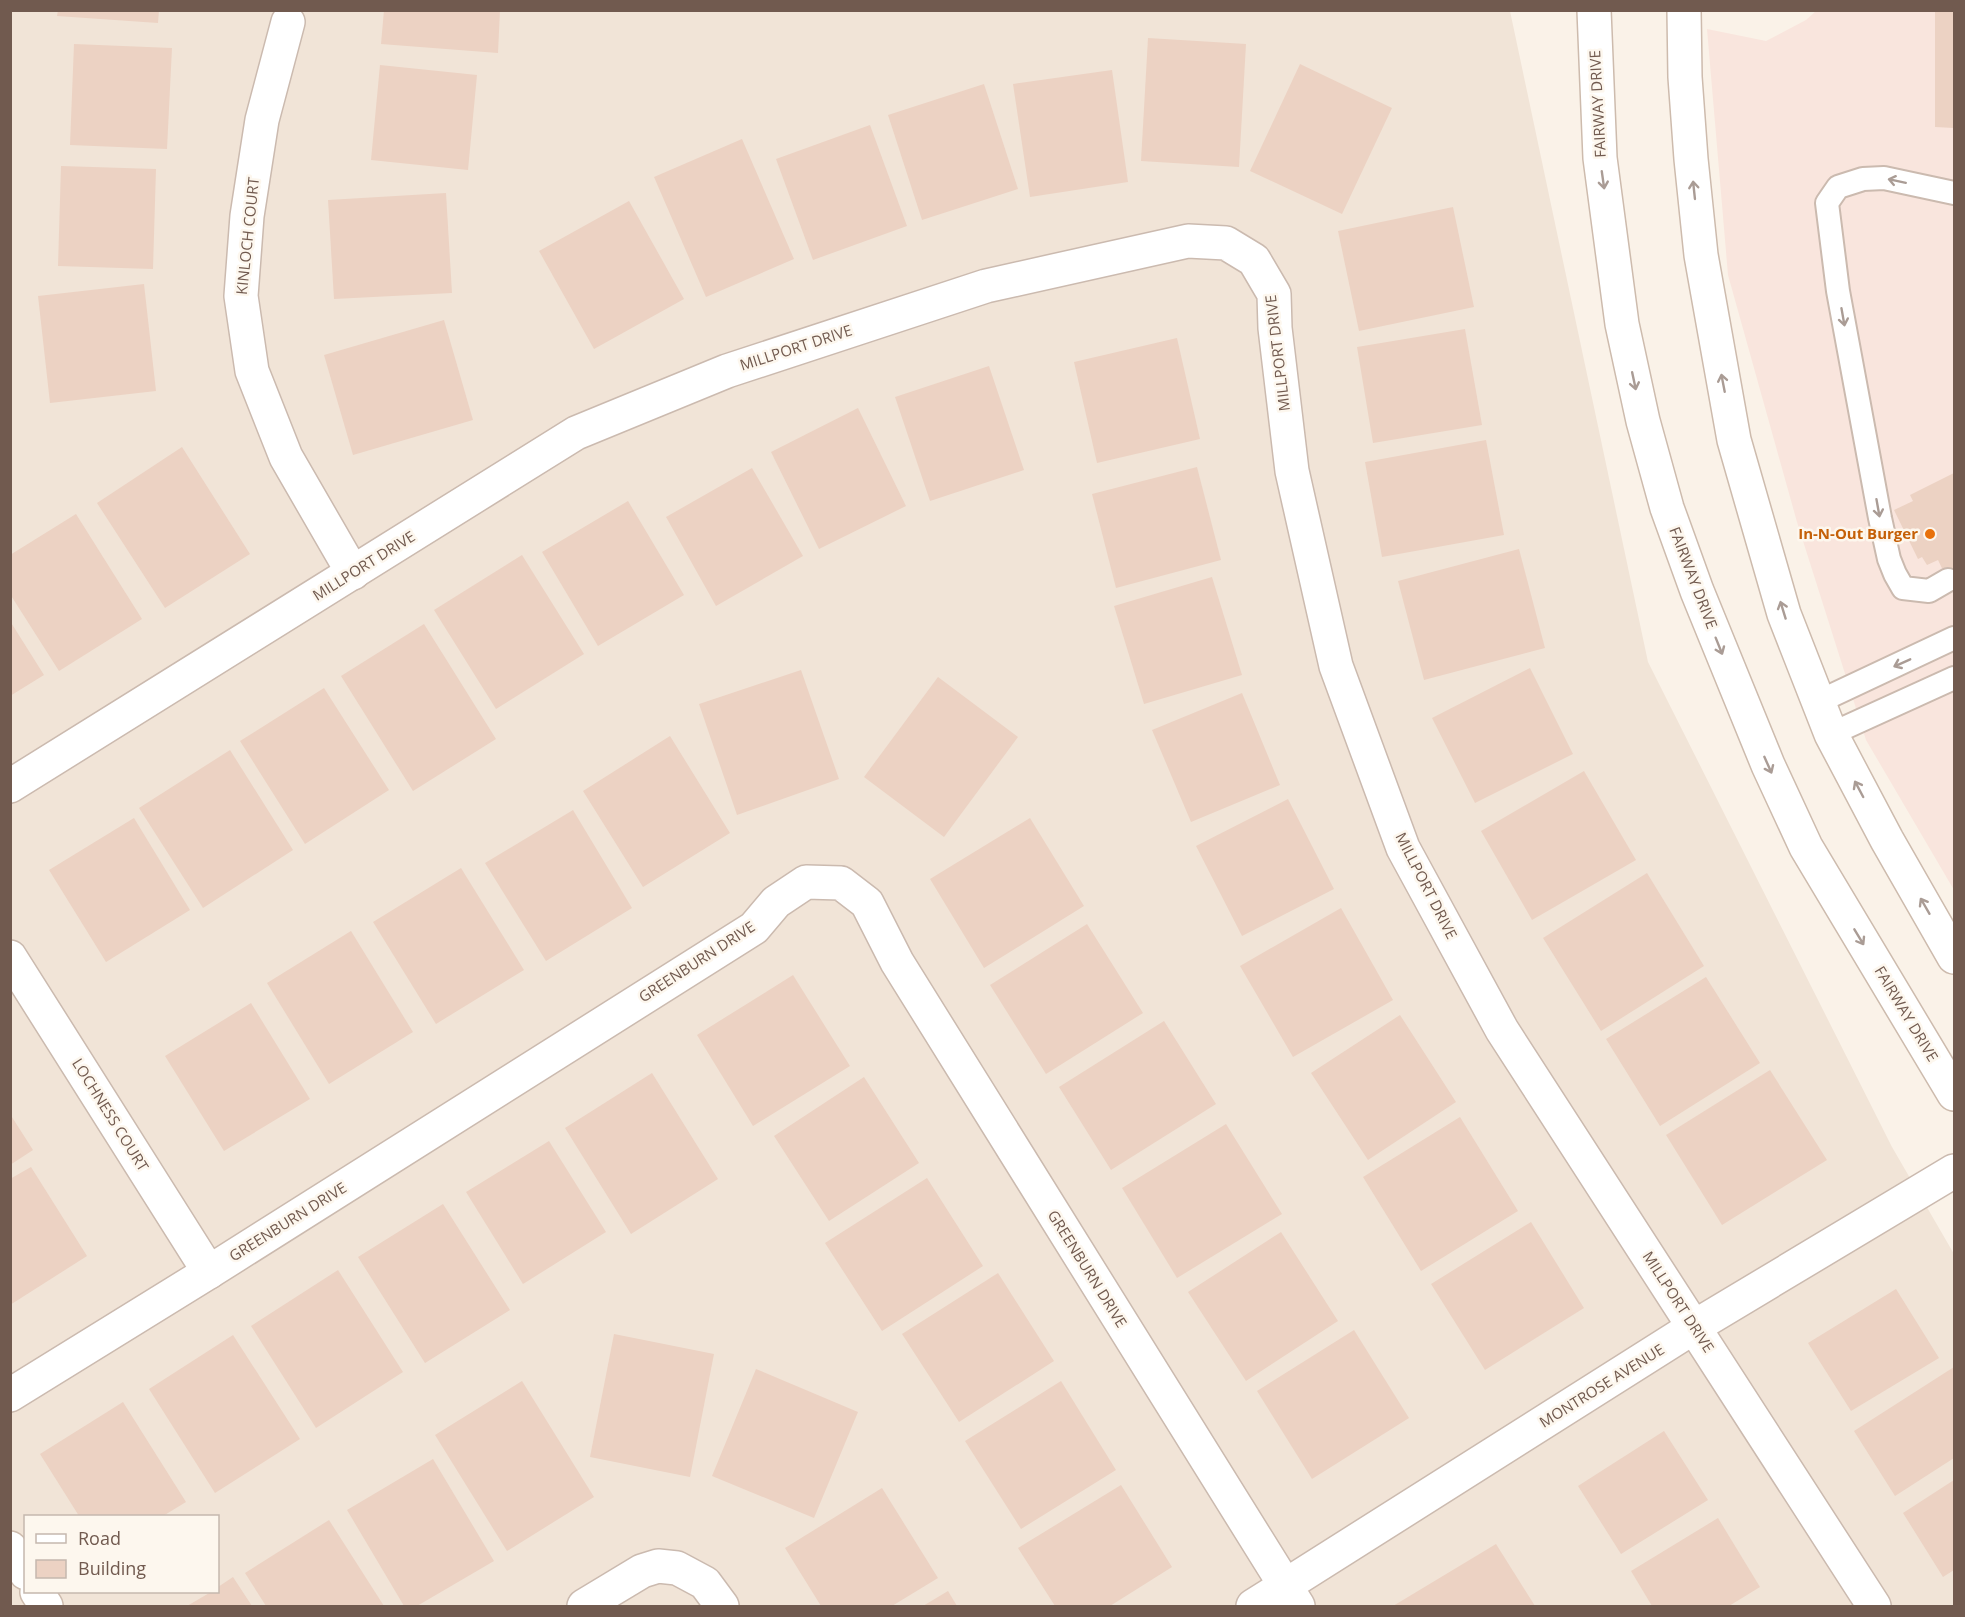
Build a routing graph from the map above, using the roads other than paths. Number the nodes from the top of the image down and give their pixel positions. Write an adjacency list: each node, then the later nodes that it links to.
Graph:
1 (1594, 10): 14 (street, FAIRWAY DRIVE, one-way to 14)
2 (1684, 10): 9 (street, one-way to 2)
3 (288, 22): 5 (street, KINLOCH COURT)
4 (1954, 193): 6 (lane, one-way to 6)
5 (353, 573): 11 (street, MILLPORT DRIVE); 17 (street, MILLPORT DRIVE)
6 (1948, 580)
7 (1954, 638): 9 (lane, one-way to 9)
8 (1954, 678): 10 (lane)
9 (1818, 702): 10 (street)
10 (1831, 734): 13 (street, one-way to 10)
11 (10, 786)
12 (10, 957): 16 (street, LOCHNESS COURT)
13 (1954, 957)
14 (1954, 1094)
15 (1954, 1171): 17 (street, MONTROSE AVENUE)
16 (209, 1272): 18 (street, GREENBURN DRIVE); 22 (street, GREENBURN DRIVE)
17 (1694, 1327): 22 (street, MONTROSE AVENUE); 27 (street, MILLPORT DRIVE)
18 (10, 1395)
19 (10, 1548): 20 (street)
20 (24, 1570)
21 (38, 1593): 23 (street)
22 (1292, 1596): 26 (street, MONTROSE AVENUE)
23 (46, 1606)
24 (584, 1606): 25 (street)
25 (722, 1606)
26 (1253, 1606)
27 (1874, 1606)

